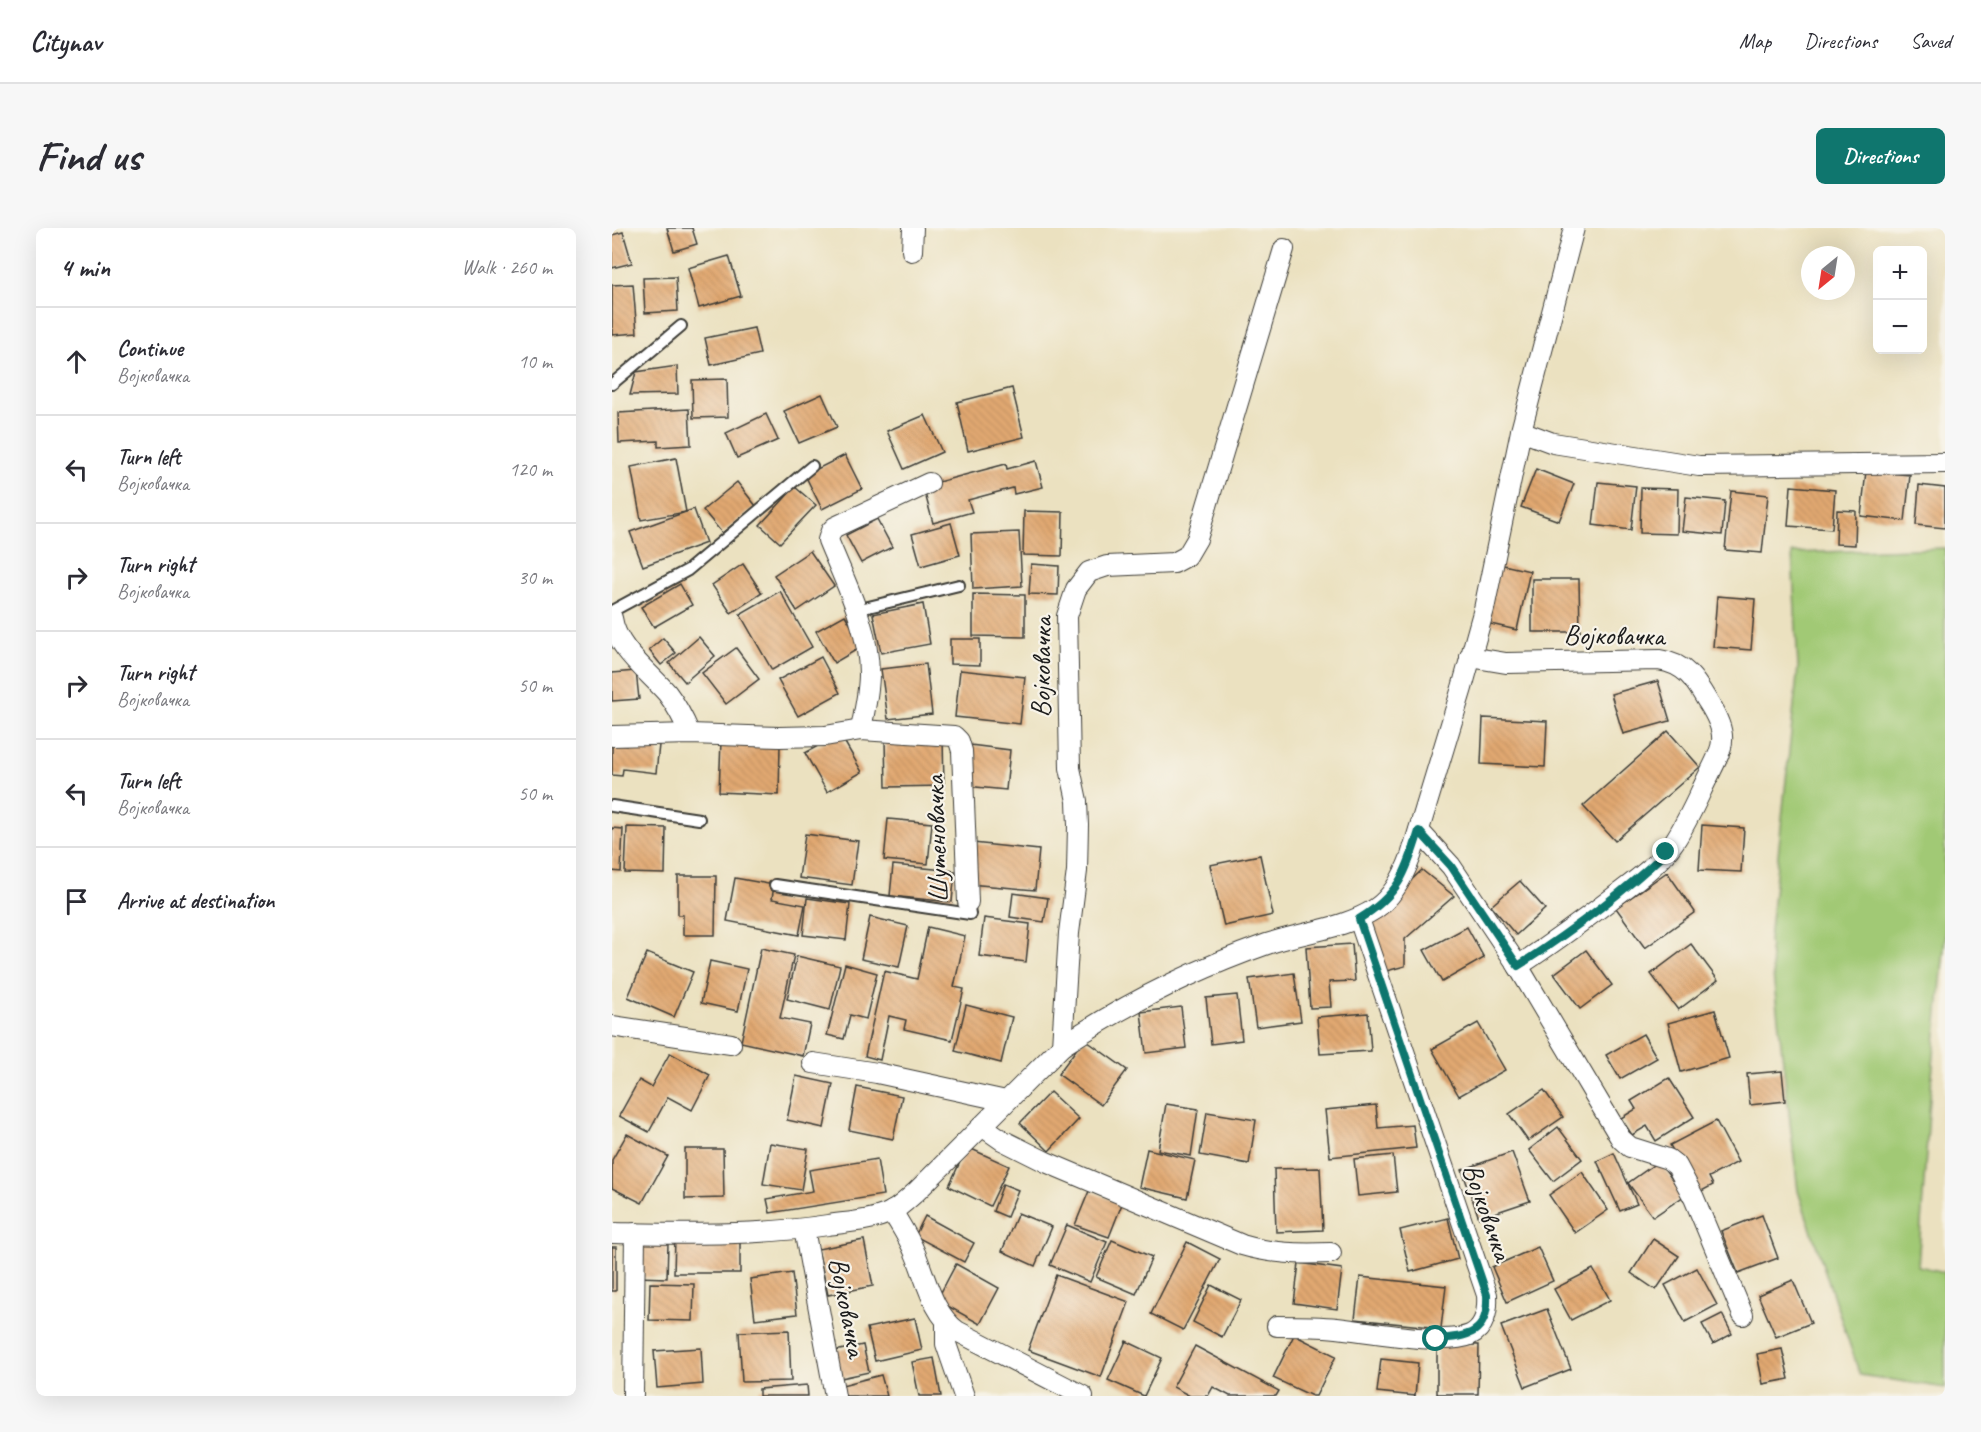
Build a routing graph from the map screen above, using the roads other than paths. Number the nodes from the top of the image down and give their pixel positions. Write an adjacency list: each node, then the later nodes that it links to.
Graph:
1 (913, 228): 4 (street)
2 (1574, 228): 7 (street, Војковачка)
3 (1284, 249): 28 (street, Војковачка)
4 (912, 251)
5 (681, 326): 6 (lane)
6 (612, 384)
7 (1521, 431): 8 (street); 15 (street, Војковачка)
8 (1945, 464)
9 (812, 466): 12 (lane)
10 (929, 483): 13 (street)
11 (959, 585): 13 (lane)
12 (612, 610)
13 (856, 610): 16 (street)
14 (612, 618): 17 (street)
15 (1470, 657): 21 (street, Војковачка); 25 (street, Војковачка)
16 (861, 730): 17 (street, Шутеновачка); 23 (street, Шутеновачка)
17 (690, 734): 18 (street, Шутеновачка)
18 (612, 736)
19 (612, 806): 20 (lane)
20 (699, 819)
21 (1419, 831): 24 (street, Војковачка); 25 (street)
22 (775, 885): 23 (lane, Шутеновачка)
23 (968, 902)
24 (1359, 919): 28 (street, Војковачка); 39 (street, Војковачка)
25 (1518, 966): 37 (street)
26 (612, 1026): 27 (street)
27 (731, 1044)
28 (1062, 1046): 30 (street, Војковачка)
29 (813, 1063): 30 (street)
30 (1006, 1101): 31 (street, Војковачка)
31 (982, 1126): 32 (street, Војковачка); 36 (street)
32 (891, 1211): 33 (street, Војковачка); 38 (street)
33 (804, 1229): 35 (street, Војковачка); 41 (street, Војковачка)
34 (612, 1233): 35 (street, Војковачка)
35 (635, 1233): 40 (street)
36 (1330, 1253)
37 (1743, 1315)
38 (946, 1323): 42 (street); 43 (street)
39 (1277, 1326)
40 (633, 1396)
41 (836, 1396)
42 (964, 1396)
43 (1083, 1396)

